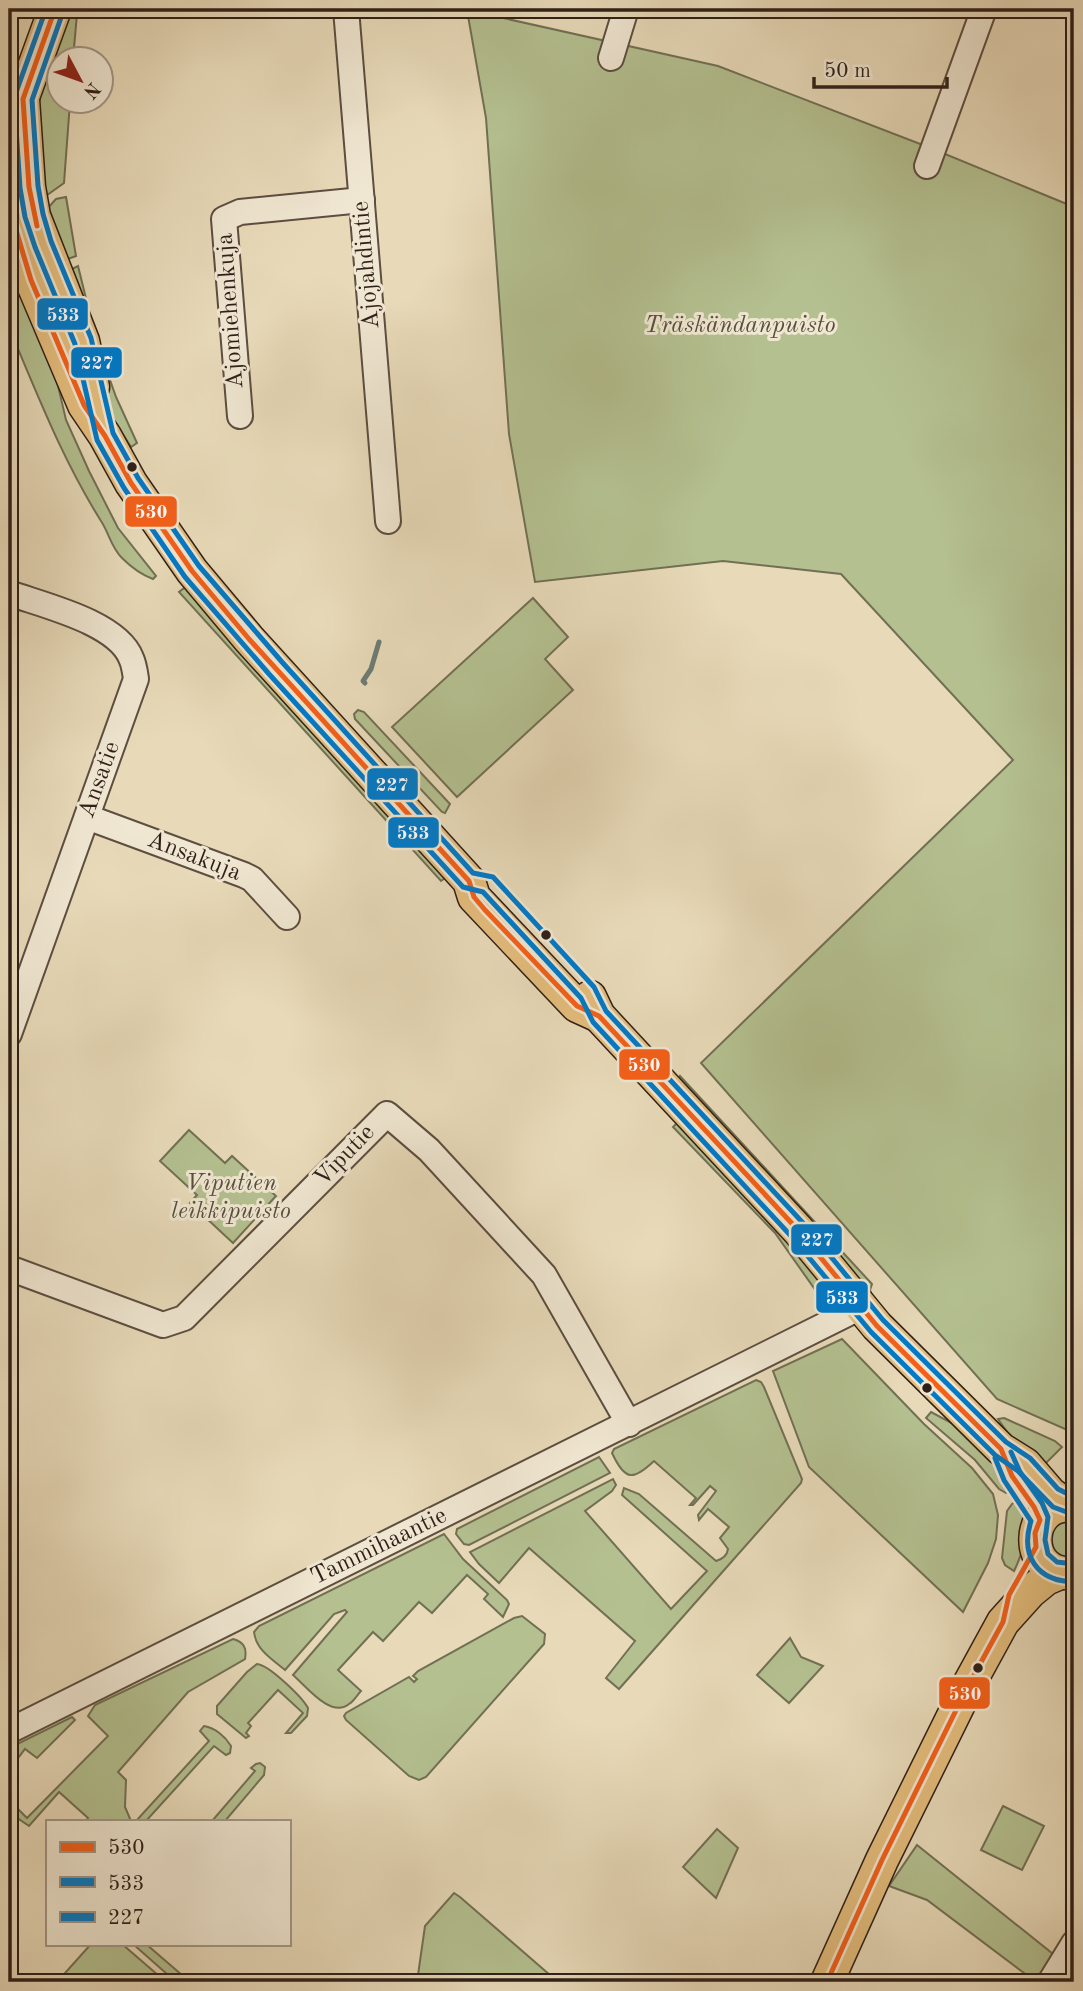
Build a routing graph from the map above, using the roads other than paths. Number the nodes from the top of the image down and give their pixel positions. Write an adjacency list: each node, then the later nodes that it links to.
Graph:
1 (55, 9): 6 (main road)
2 (346, 9): 10 (street, Ajojahdintie)
3 (626, 9): 5 (street)
4 (984, 9): 8 (street)
5 (611, 58)
6 (23, 99): 7 (main road); 11 (main road)
7 (9, 154)
8 (927, 166)
9 (9, 172): 11 (main road)
10 (362, 200): 12 (street, Ajomiehenkuja); 13 (street, Ajojahdintie)
11 (25, 251): 19 (main road)
12 (240, 416)
13 (388, 521)
14 (9, 593): 15 (street, Ansatie)
15 (87, 817): 16 (street, Ansakuja); 17 (street, Ansatie)
16 (287, 917)
17 (9, 1034)
18 (9, 1268): 20 (street, Viputie)
19 (861, 1307): 20 (street, Tammihaantie); 21 (main road)
20 (629, 1424): 24 (street, Tammihaantie)
21 (1054, 1520): 22 (main road); 23 (main road)
22 (1067, 1573): 23 (main road)
23 (1003, 1622): 26 (main road)
24 (9, 1731)
25 (1074, 1943): 27 (street)
26 (827, 1982)
27 (1050, 1982)

